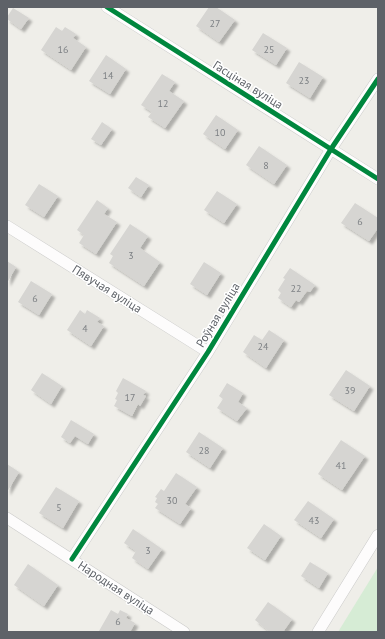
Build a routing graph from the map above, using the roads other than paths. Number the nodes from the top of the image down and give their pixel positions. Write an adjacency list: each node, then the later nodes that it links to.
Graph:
1 (107, 7): 3 (street, Гасціная вуліца)
2 (378, 79): 3 (street, Роўная вуліца)
3 (330, 149): 4 (street, Гасціная вуліца); 6 (street, Роўная вуліца)
4 (378, 179)
5 (7, 226): 6 (street, Пявучая вуліца)
6 (208, 352): 9 (street, Роўная вуліца)
7 (7, 518): 9 (street, Народная вуліца)
8 (378, 535): 11 (street)
9 (72, 559): 10 (street, Народная вуліца)
10 (184, 632)
11 (318, 632)

